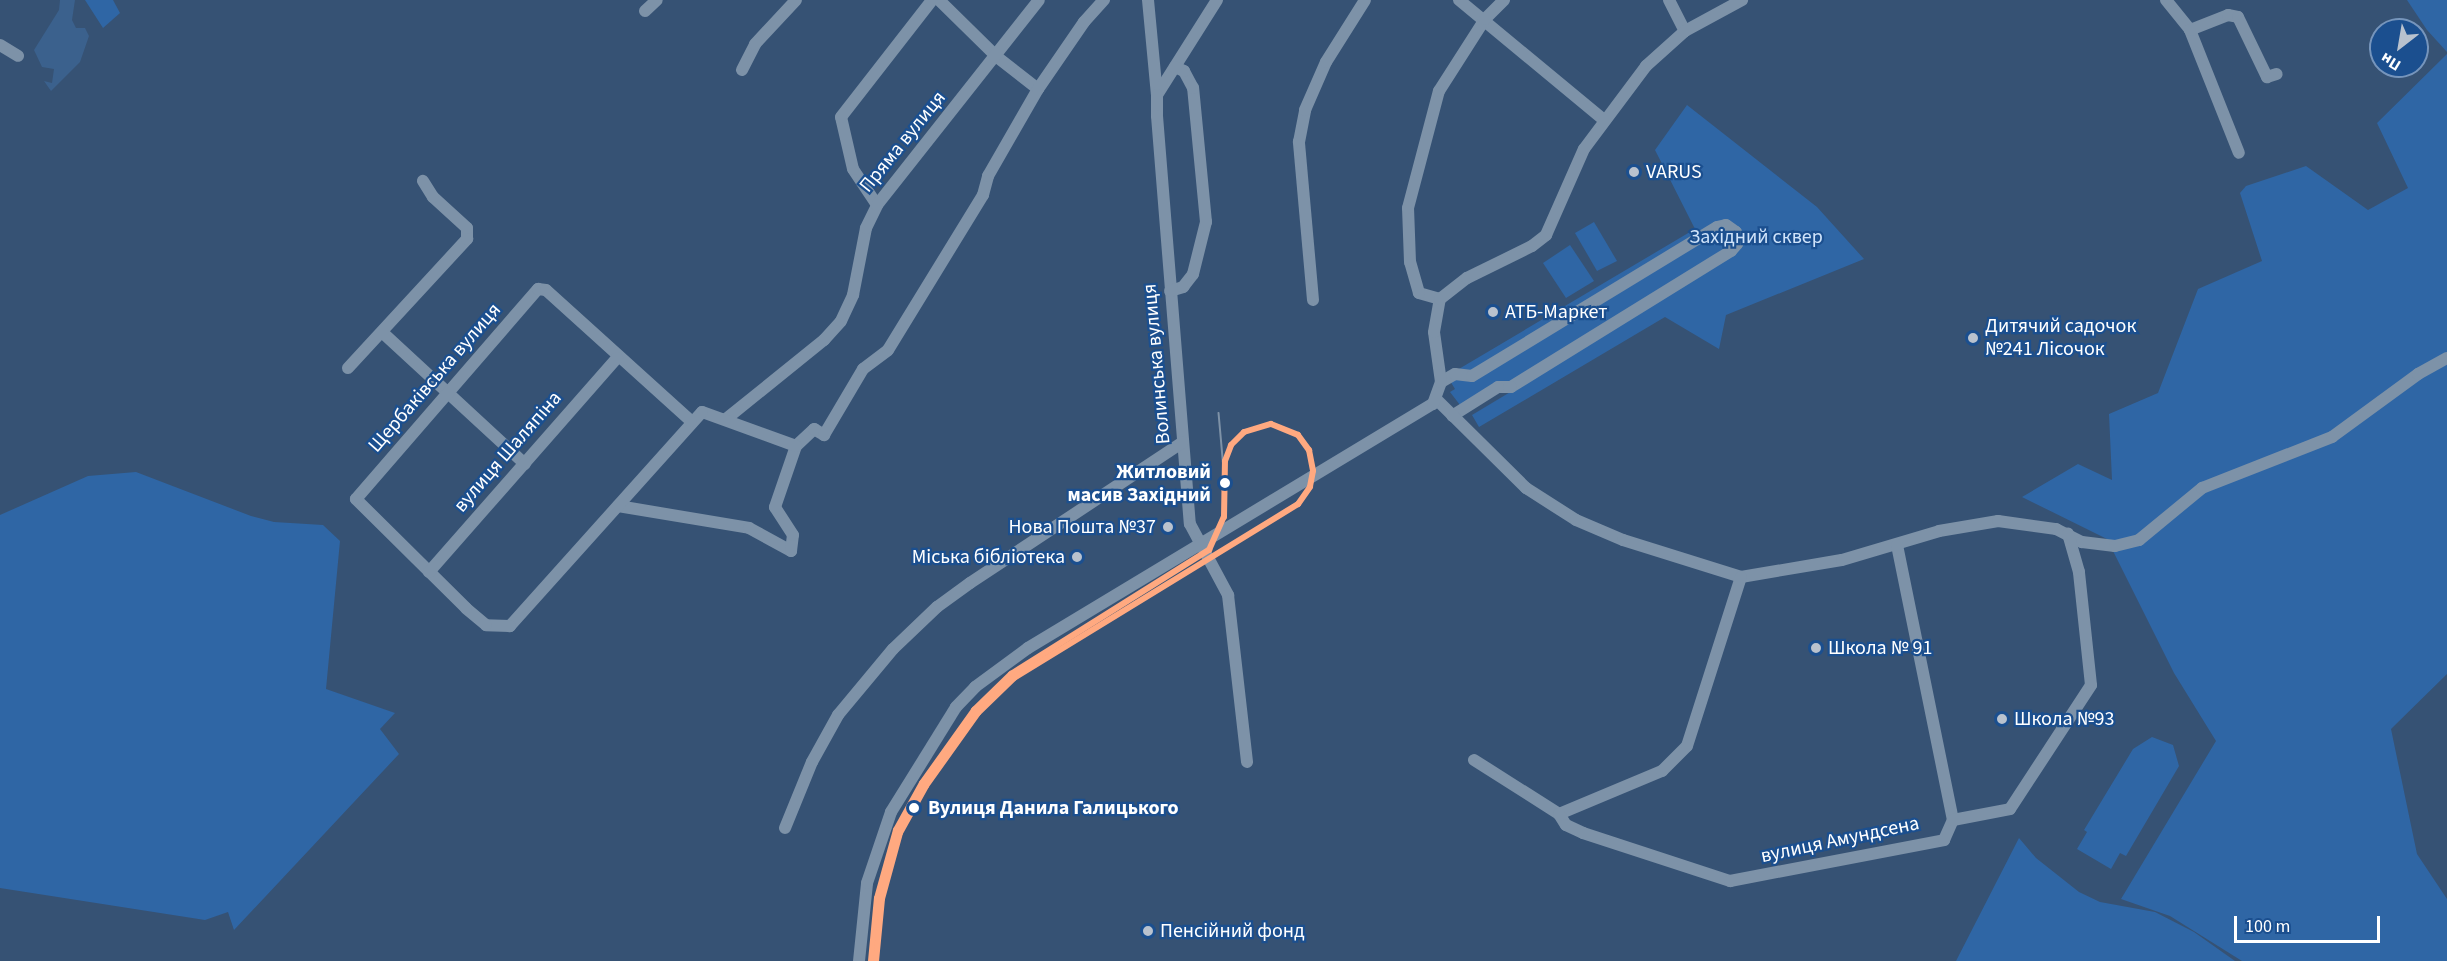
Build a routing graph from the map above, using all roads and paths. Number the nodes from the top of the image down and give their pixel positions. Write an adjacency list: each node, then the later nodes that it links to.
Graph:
1 (657, 0): 15 (street)
2 (796, 0): 23 (street)
3 (932, 0): 30 (street)
4 (939, 0): 21 (street)
5 (1039, 0): 21 (street, Пряма вулиця)
6 (1104, 0): 25 (street)
7 (1148, 0): 26 (street, Волинська вулиця)
8 (1217, 0): 22 (street)
9 (1365, 0): 33 (street)
10 (1459, 0): 16 (street)
11 (1504, 0): 16 (street)
12 (1669, 0): 18 (street)
13 (1742, 0): 18 (street)
14 (2166, 0): 17 (street)
15 (645, 11)
16 (1485, 19): 27 (street); 32 (street)
17 (2190, 30): 24 (street); 28 (street)
18 (1685, 31): 27 (street)
19 (0, 45): 20 (street)
20 (18, 56)
21 (997, 57): 25 (street); 30 (street, Пряма вулиця)
22 (1175, 67): 26 (street); 31 (street)
23 (741, 70)
24 (2277, 74)
25 (1038, 89): 45 (street)
26 (1157, 95): 31 (street, Волинська вулиця)
27 (1604, 120): 32 (street)
28 (2239, 153)
29 (423, 181): 34 (street)
30 (877, 205): 42 (street, Пряма вулиця)
31 (1170, 291): 44 (street, Волинська вулиця)
32 (1440, 299): 38 (street)
33 (1313, 300)
34 (383, 333): 37 (street); 39 (street)
35 (617, 358): 39 (street, Щербаківська вулиця); 43 (street); 46 (street, вулиця Шаляпіна)
36 (2447, 358): 48 (street)
37 (348, 368)
38 (1441, 382): 40 (street); 41 (street)
39 (449, 394): 46 (street); 51 (street, Щербаківська вулиця)
40 (1436, 399): 41 (street); 49 (street)
41 (1452, 416): 52 (street)
42 (726, 419): 43 (street); 45 (street)
43 (691, 421): 47 (street)
44 (1184, 442): 49 (street, Волинська вулиця); 57 (street)
45 (796, 446): 47 (street)
46 (525, 464): 51 (street, вулиця Шаляпіна)
47 (618, 506): 51 (street)
48 (2068, 534): 50 (street); 56 (street)
49 (1201, 544): 54 (street, Волинська вулиця); 58 (street)
50 (1897, 545): 52 (street); 56 (street)
51 (429, 572)
52 (1741, 577): 55 (street)
53 (1474, 760): 55 (street)
54 (1247, 762)
55 (1558, 814): 56 (street, вулиця Амундсена)
56 (1953, 820)
57 (785, 828)
58 (859, 961)

